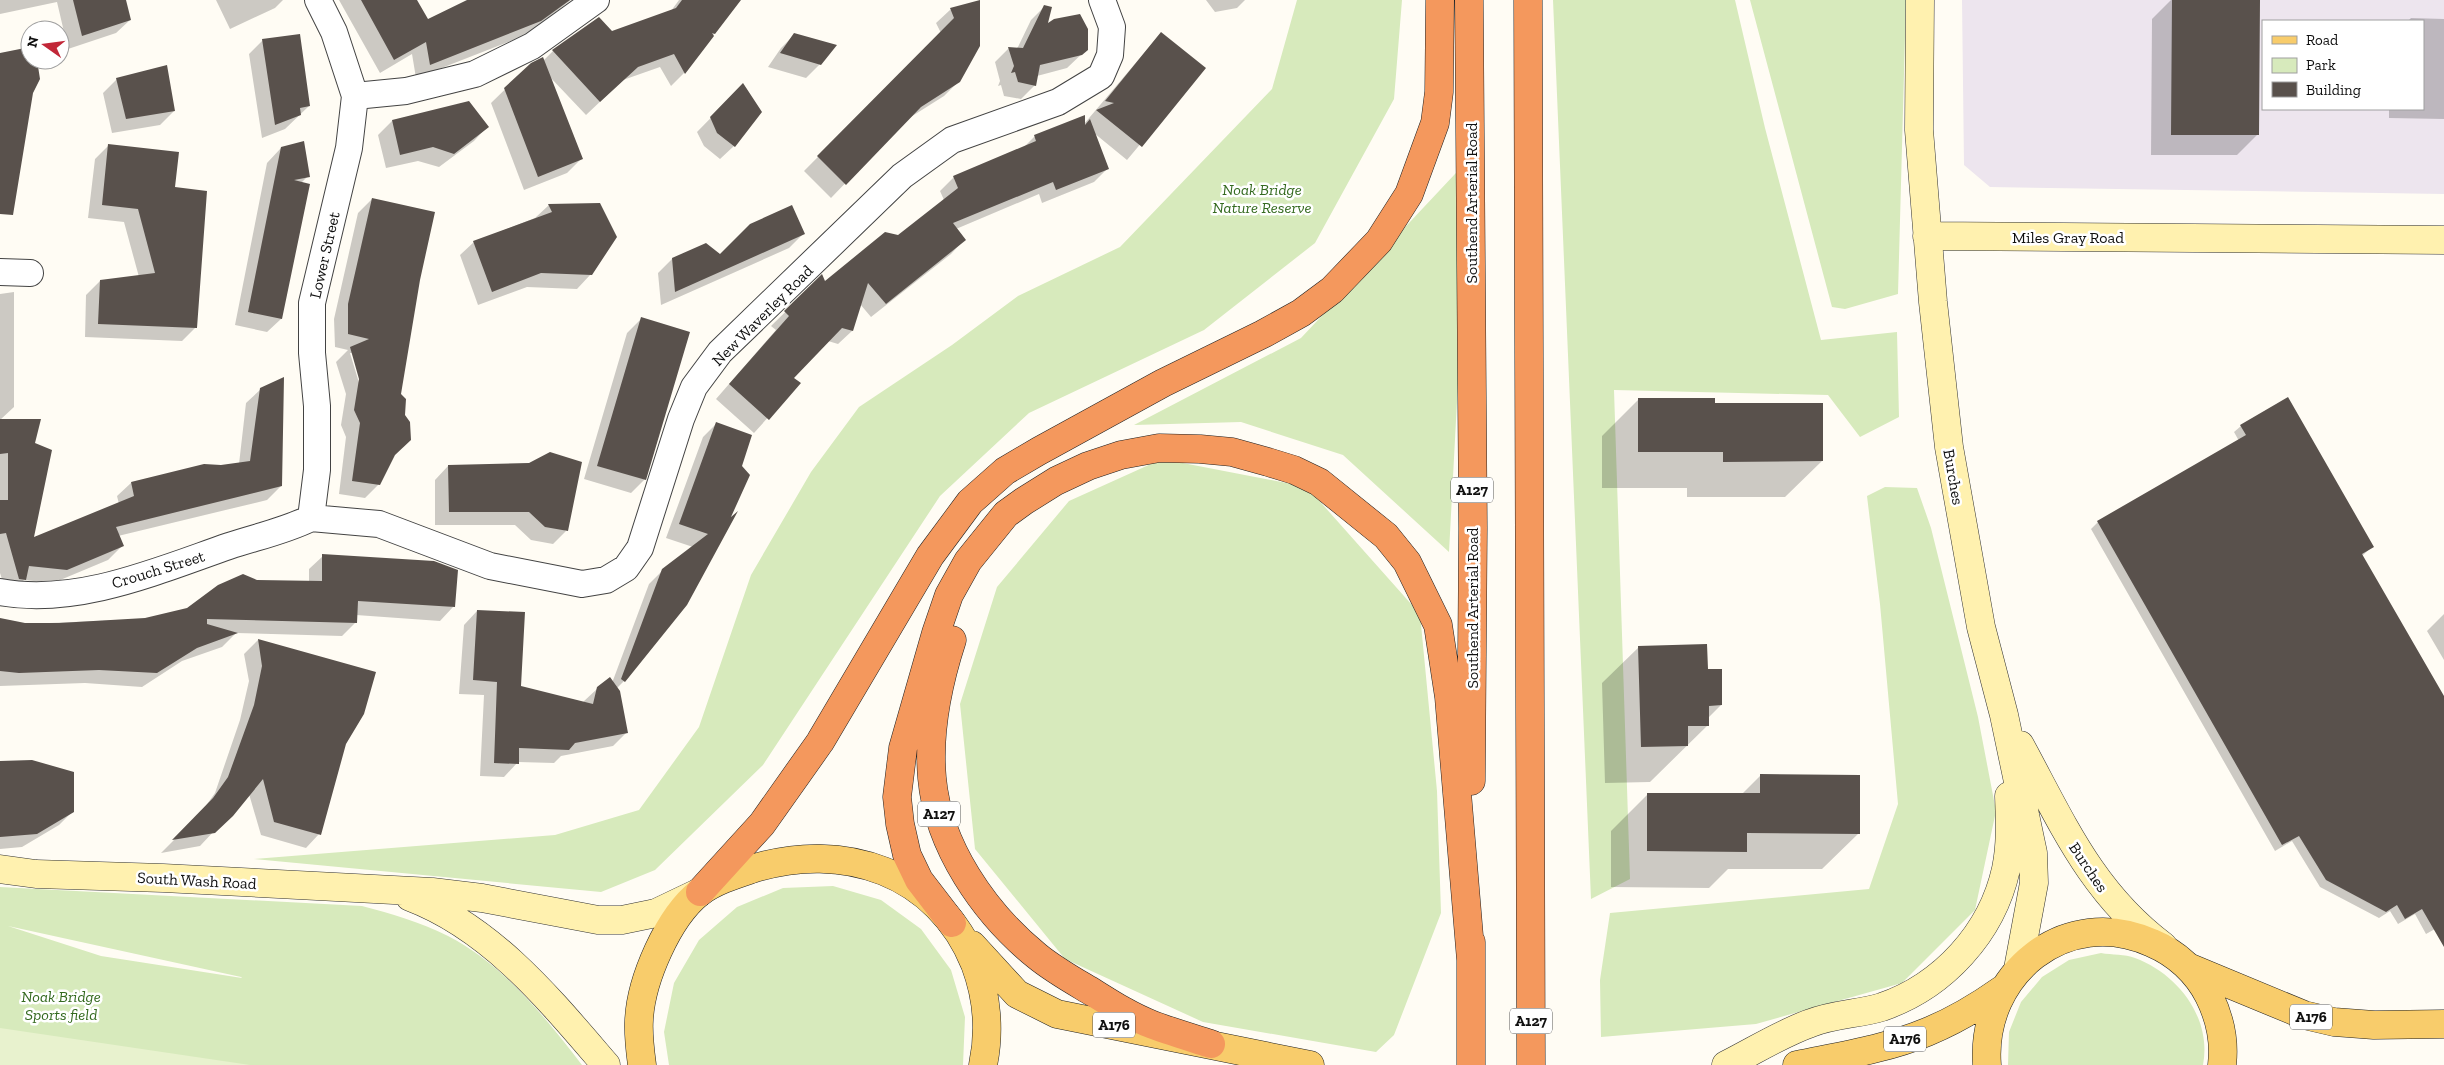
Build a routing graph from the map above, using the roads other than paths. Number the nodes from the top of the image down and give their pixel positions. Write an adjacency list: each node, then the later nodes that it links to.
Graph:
1 (318, 0): 8 (street, Lower Street)
2 (596, 0): 8 (street)
3 (1102, 0): 14 (street, New Waverley Road)
4 (1440, 0): 19 (highway)
5 (1469, 0): 22 (highway, Southend Arterial Road / A127)
6 (1528, 0): 32 (highway, A127)
7 (1920, 0): 9 (street)
8 (355, 96): 14 (street, Lower Street)
9 (1927, 236): 10 (street, Miles Gray Road); 16 (street, Burches)
10 (2444, 240)
11 (0, 272): 12 (street)
12 (30, 273)
13 (1056, 481): 20 (highway, A127); 22 (highway, A127); 25 (highway, A127)
14 (311, 518): 15 (street, Crouch Street)
15 (0, 592)
16 (2004, 715): 21 (street, Burches); 23 (street, Burches); 33 (street)
17 (0, 869): 18 (street, South Wash Road)
18 (394, 891): 19 (street, South Wash Road); 26 (street, South Wash Road)
19 (700, 892): 20 (main road); 27 (main road)
20 (952, 923): 25 (main road, A176); 28 (main road)
21 (2177, 958): 23 (main road); 24 (main road, A176); 36 (main road)
22 (1470, 969): 31 (highway, Southend Arterial Road / A127)
23 (2011, 979): 34 (main road, A176); 35 (main road)
24 (2444, 1024)
25 (1211, 1044): 29 (main road, A176)
26 (606, 1065)
27 (642, 1065)
28 (983, 1065)
29 (1308, 1065): 30 (main road, A176)
30 (1323, 1065)
31 (1471, 1065)
32 (1531, 1065)
33 (1726, 1065)
34 (1797, 1065)
35 (1987, 1065)
36 (2222, 1065)

